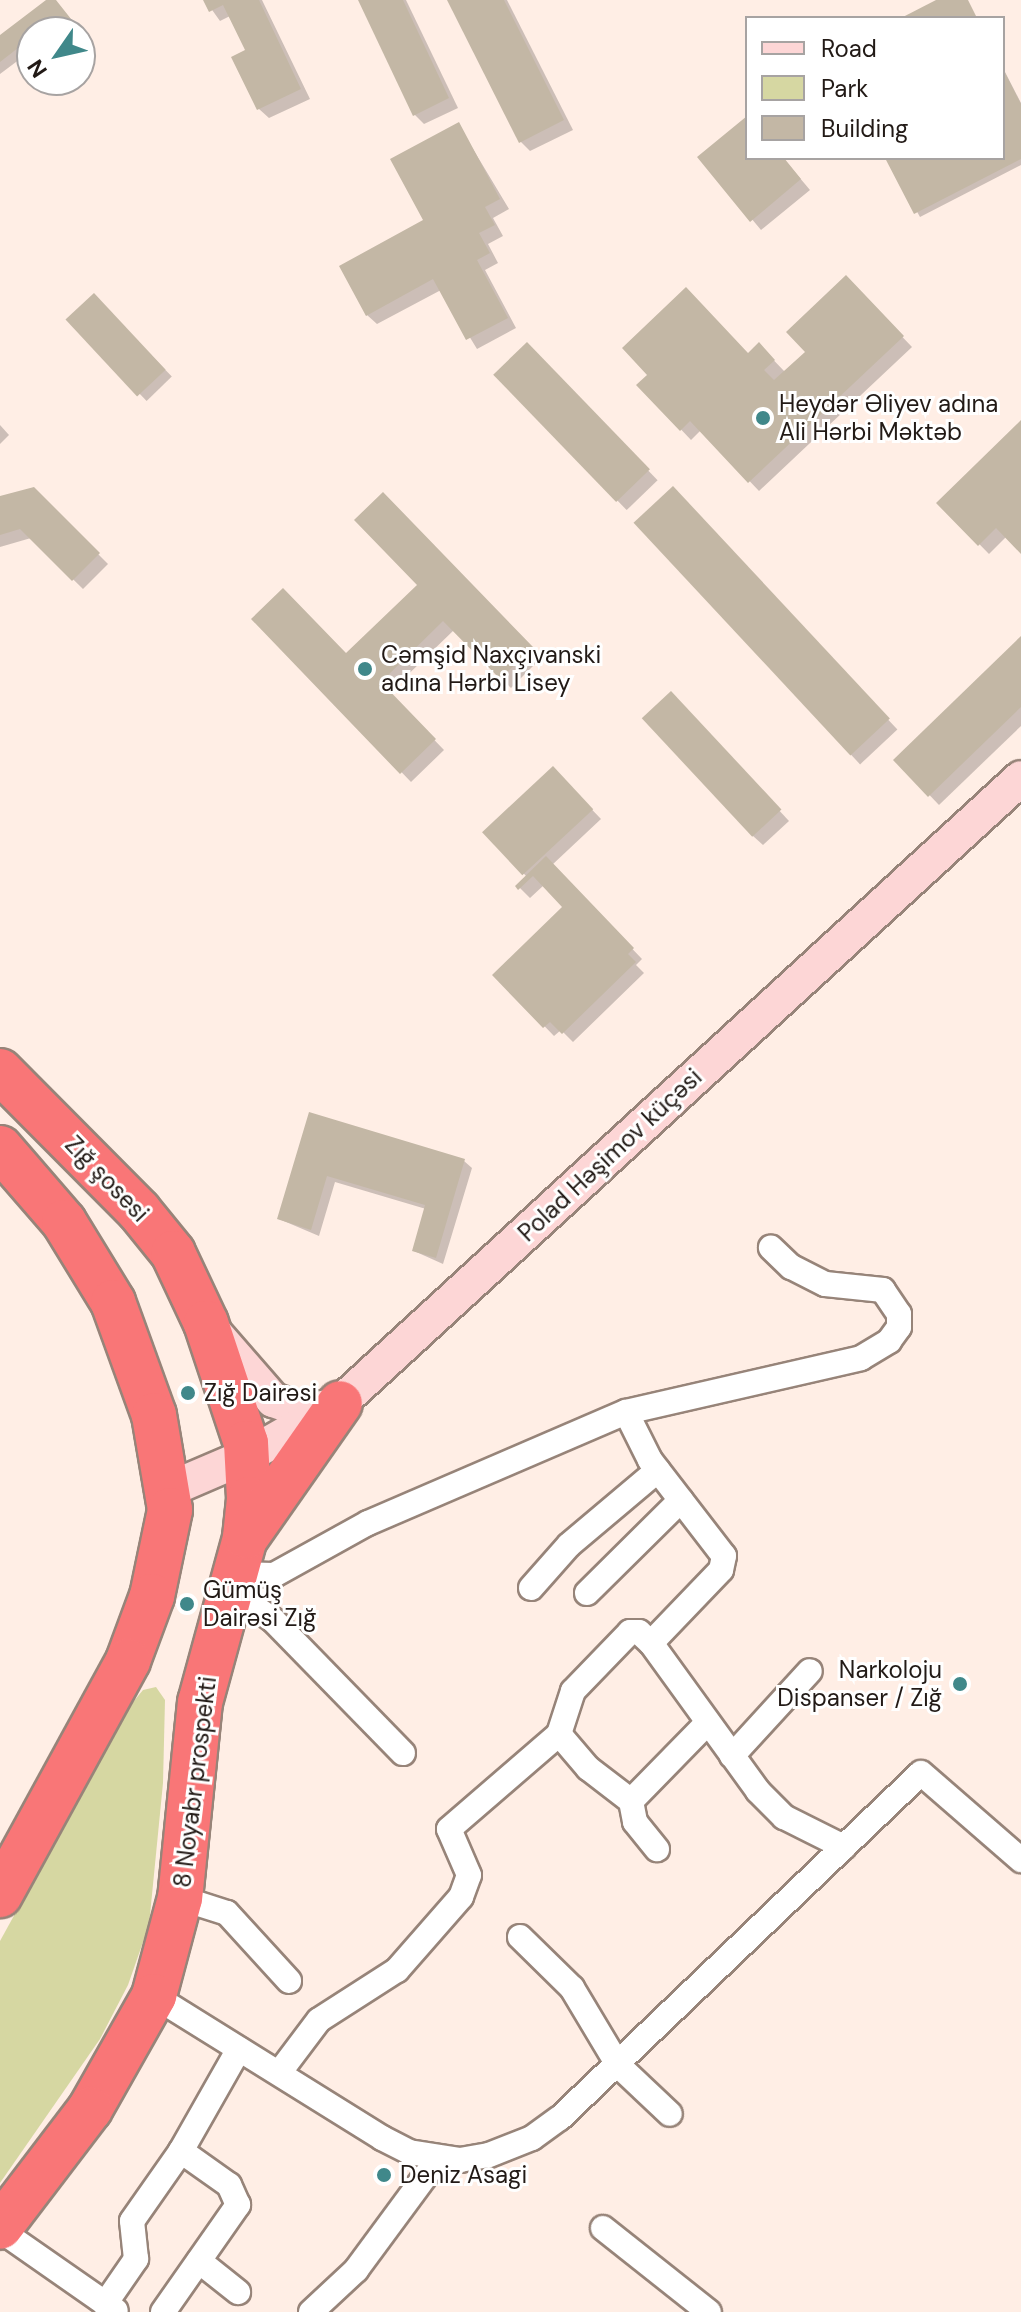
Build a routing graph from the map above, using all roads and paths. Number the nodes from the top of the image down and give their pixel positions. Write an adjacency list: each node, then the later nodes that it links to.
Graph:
1 (1021, 778): 6 (street, Polad Həşimov küçəsi)
2 (0, 1071): 5 (highway, Zığ şosesi)
3 (0, 1148): 10 (highway)
4 (771, 1248): 7 (street)
5 (200, 1311): 6 (street); 8 (highway, 8 Noyabr prospekti)
6 (340, 1403): 8 (street, Polad Həşimov küçəsi); 12 (highway)
7 (626, 1412): 9 (street); 12 (street)
8 (247, 1456): 10 (street, Polad Həşimov küçəsi); 12 (highway, 8 Noyabr prospekti)
9 (658, 1470): 11 (street); 13 (street)
10 (170, 1489): 25 (highway)
11 (681, 1500): 14 (street); 15 (street)
12 (236, 1567): 19 (street); 26 (highway, 8 Noyabr prospekti)
13 (531, 1588)
14 (587, 1593)
15 (651, 1643): 17 (street); 18 (street)
16 (810, 1671): 20 (street)
17 (708, 1722): 20 (street); 21 (street)
18 (559, 1734): 21 (street); 32 (street)
19 (403, 1753)
20 (732, 1756): 22 (street)
21 (631, 1801): 23 (street)
22 (844, 1847): 24 (street); 31 (street)
23 (657, 1849)
24 (1021, 1860)
25 (0, 1895)
26 (180, 1898): 28 (street); 29 (highway, 8 Noyabr prospekti)
27 (520, 1937): 31 (street)
28 (289, 1981)
29 (154, 1996): 30 (street); 37 (highway, 8 Noyabr prospekti)
30 (239, 2049): 32 (street); 34 (street)
31 (618, 2065): 33 (street); 35 (street)
32 (279, 2073): 35 (street)
33 (670, 2114)
34 (181, 2151): 38 (street); 40 (street)
35 (437, 2160): 42 (street)
36 (603, 2228): 43 (street)
37 (0, 2229): 40 (street)
38 (199, 2261): 39 (street); 41 (street)
39 (238, 2292)
40 (111, 2308)
41 (163, 2312)
42 (311, 2312)
43 (709, 2312)

